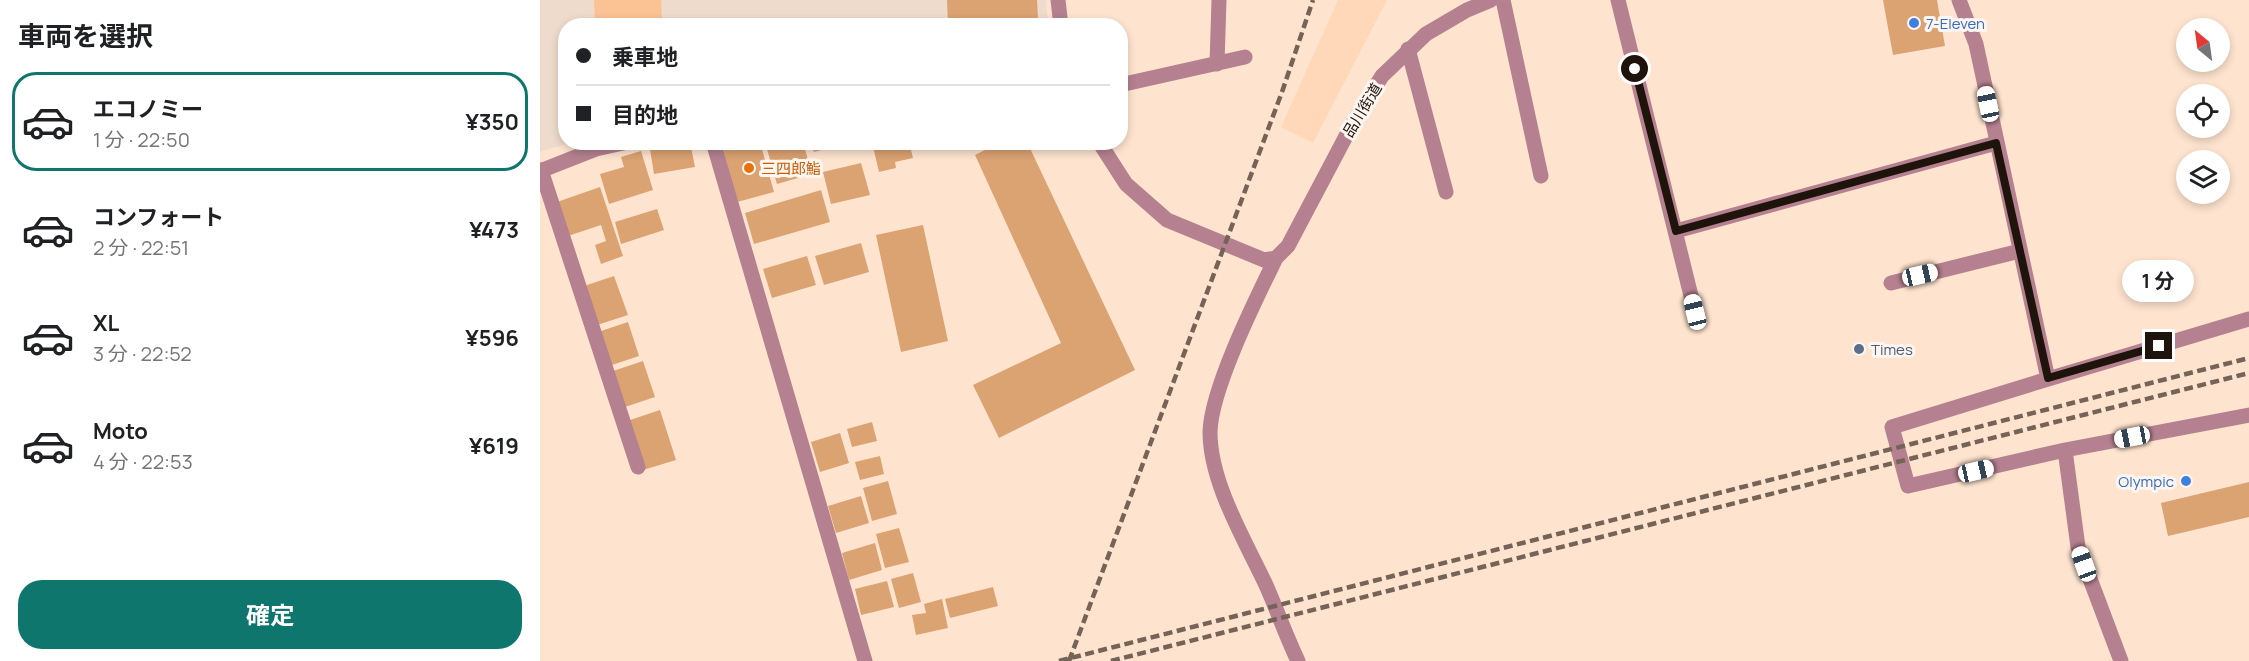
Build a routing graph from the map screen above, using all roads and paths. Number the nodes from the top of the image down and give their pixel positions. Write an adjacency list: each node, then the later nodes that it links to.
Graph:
1 (1058, 0): 7 (street)
2 (1219, 0): 10 (street)
3 (1491, 0): 8 (street, 品川街道)
4 (1503, 0): 17 (street)
5 (1618, 0): 19 (street)
6 (1959, 0): 12 (street)
7 (1061, 18)
8 (1408, 50): 18 (street); 21 (street, 品川街道)
9 (1245, 57): 10 (street)
10 (1217, 64): 11 (street)
11 (1128, 83)
12 (1996, 143): 19 (street); 20 (street)
13 (593, 150): 16 (street)
14 (715, 150): 29 (street)
15 (1104, 150): 21 (street)
16 (541, 170): 28 (street)
17 (1541, 176)
18 (1446, 192)
19 (1676, 231): 23 (street)
20 (2020, 251): 22 (street); 25 (street)
21 (1276, 258): 30 (street, 品川街道)
22 (1891, 283)
23 (1695, 312)
24 (2249, 319): 25 (street)
25 (2048, 378): 27 (street)
26 (2249, 415): 27 (street)
27 (2066, 450): 31 (street)
28 (638, 467)
29 (865, 661)
30 (1298, 661)
31 (2121, 661)

